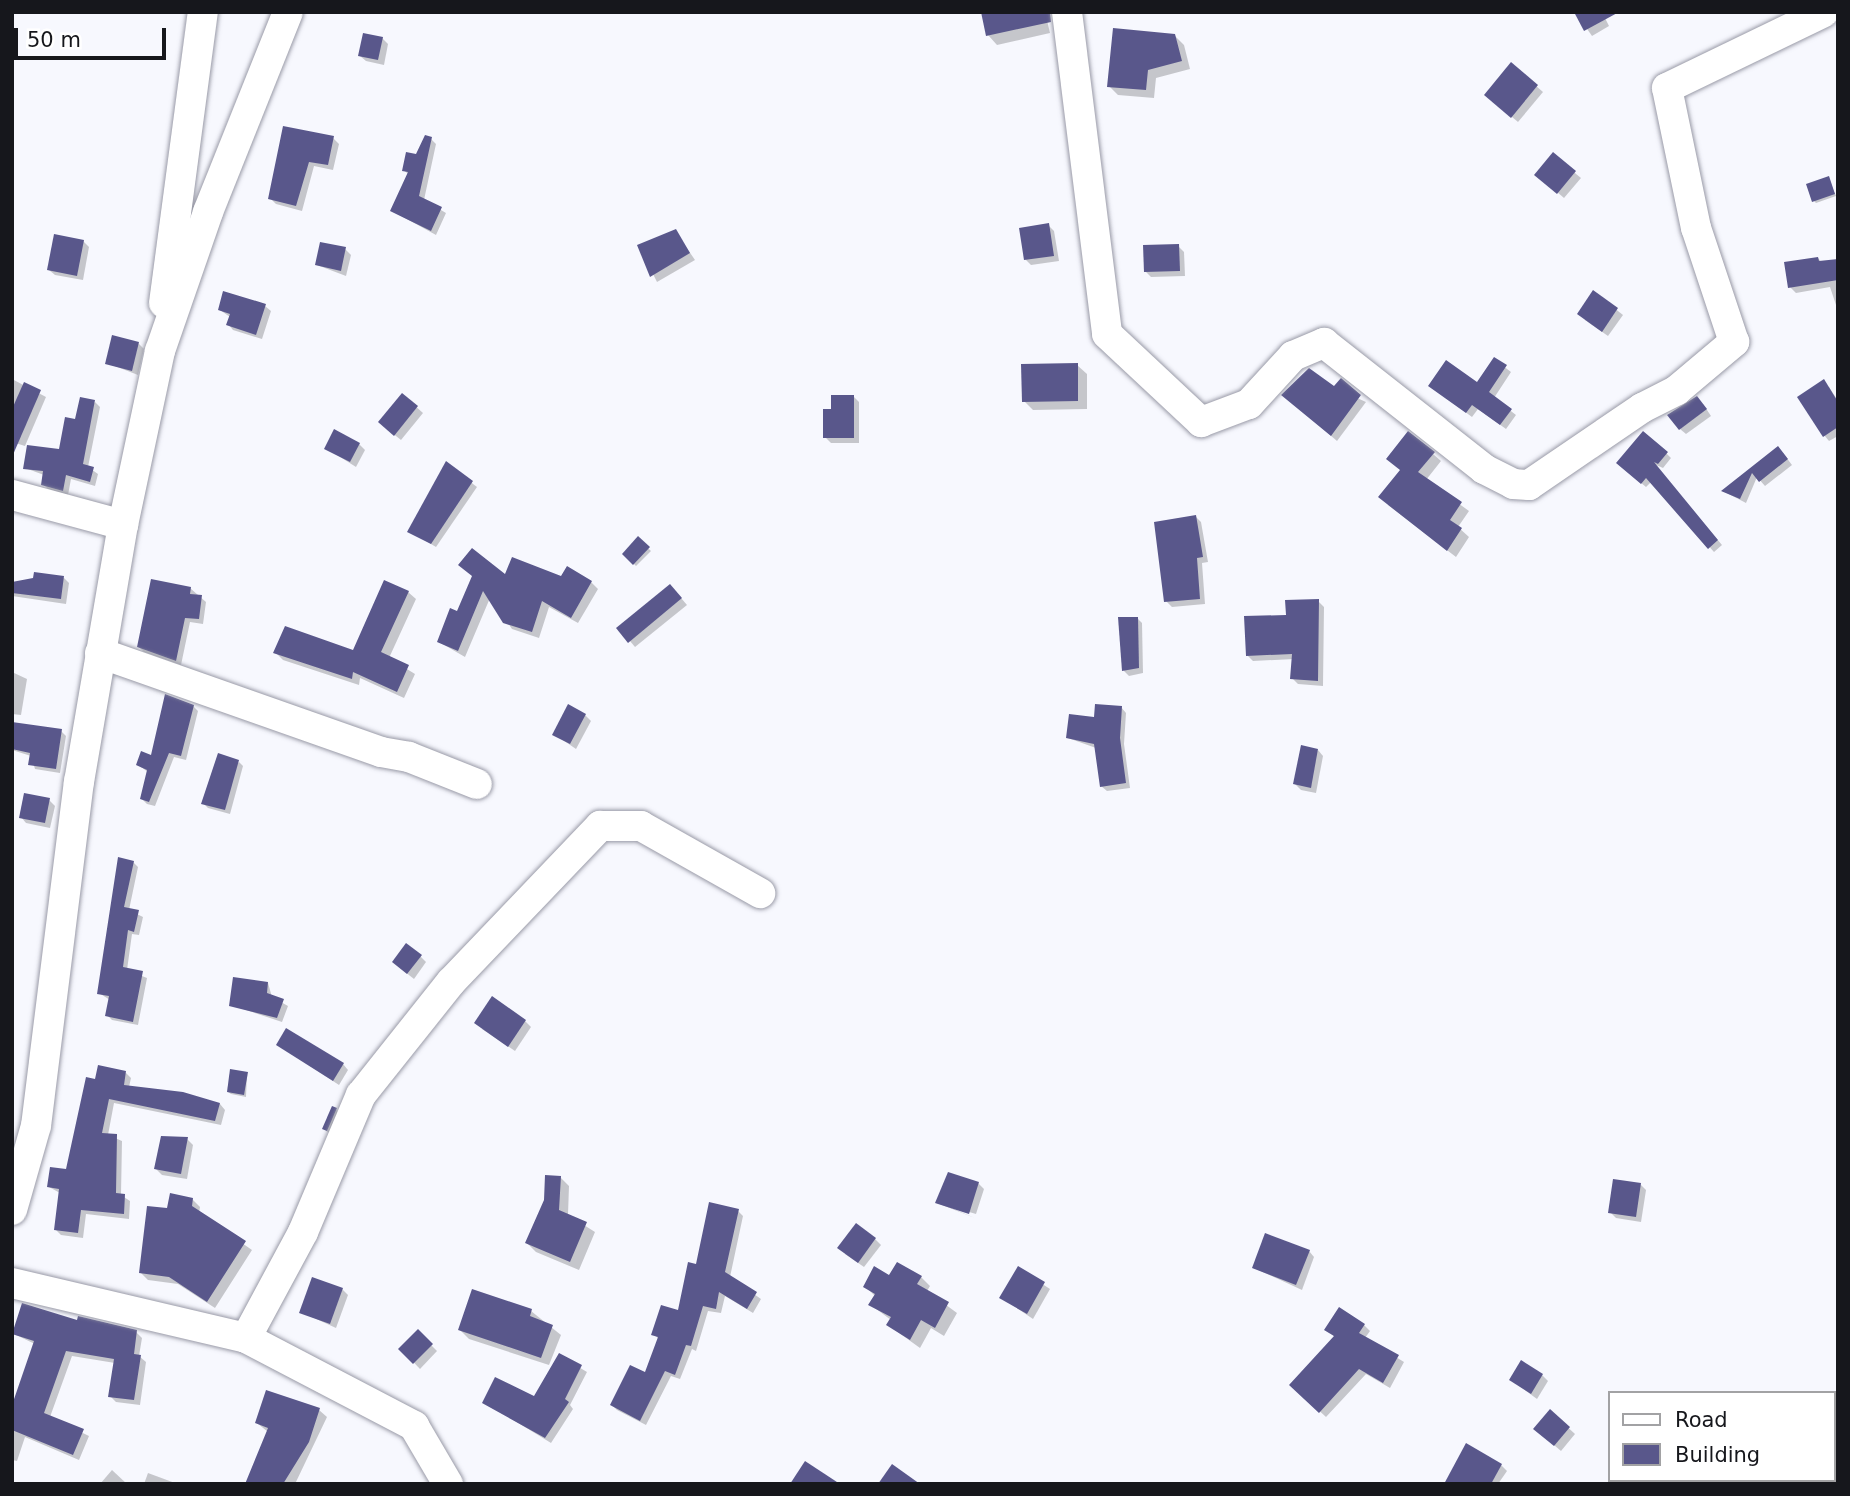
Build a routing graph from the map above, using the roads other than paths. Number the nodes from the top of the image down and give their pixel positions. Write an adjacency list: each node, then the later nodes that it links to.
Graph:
1 (203, 12): 5 (street)
2 (288, 12): 5 (street)
3 (1067, 12): 4 (street)
4 (1824, 12)
5 (160, 351): 7 (street)
6 (12, 495): 7 (street)
7 (123, 525): 8 (street)
8 (100, 653): 9 (street); 11 (street)
9 (477, 784)
10 (760, 893): 13 (street)
11 (12, 1210)
12 (12, 1283): 13 (street)
13 (246, 1338): 14 (street)
14 (448, 1484)

